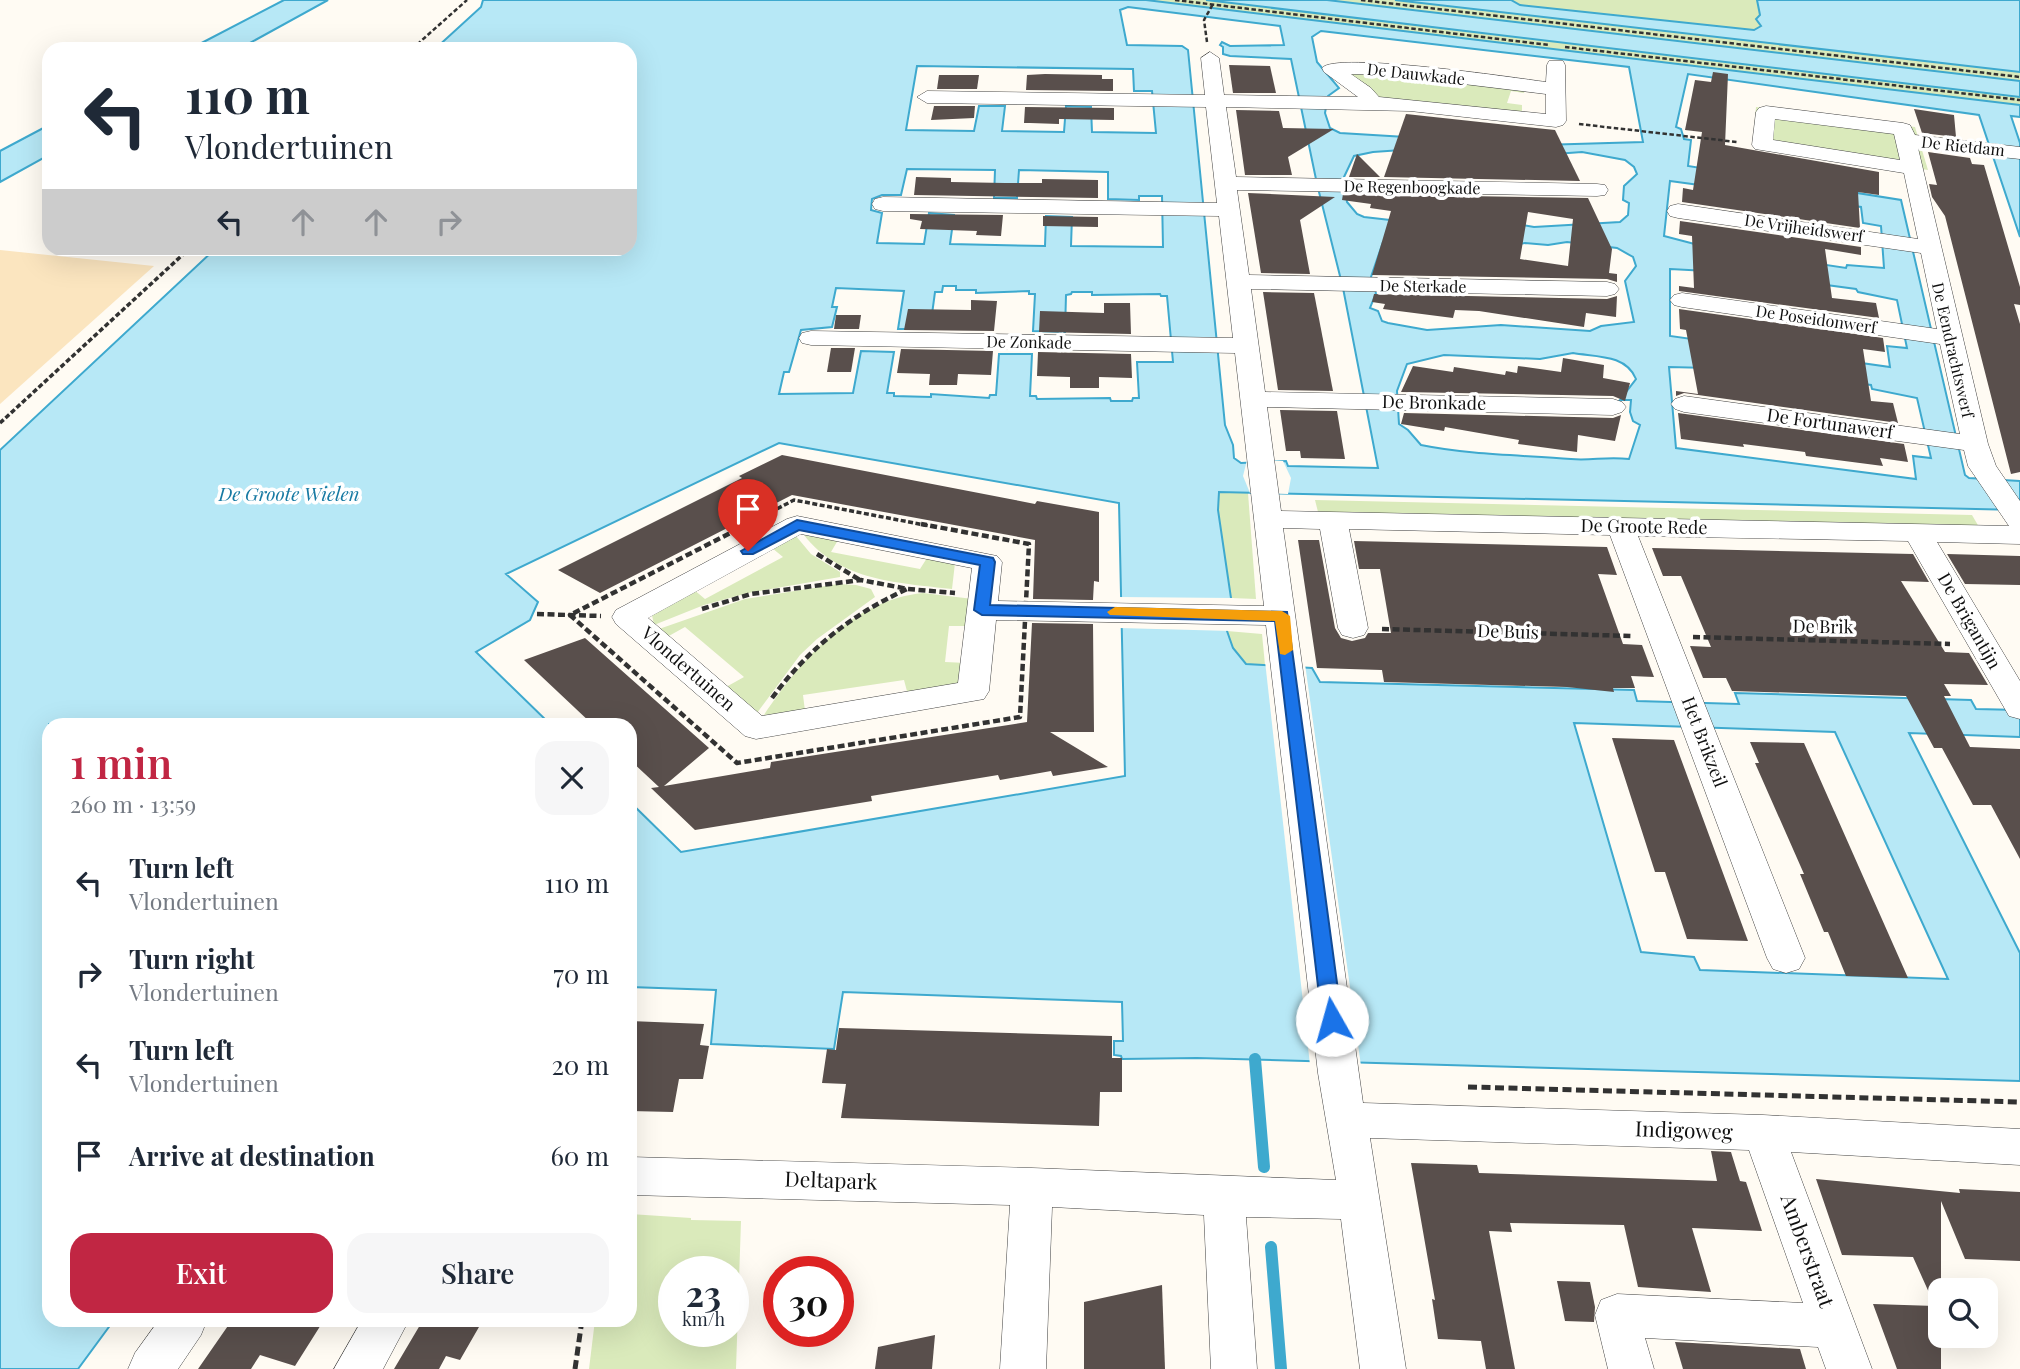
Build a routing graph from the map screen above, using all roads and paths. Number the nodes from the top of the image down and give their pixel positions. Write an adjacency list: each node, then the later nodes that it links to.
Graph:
1 (467, 0): 6 (path)
2 (1175, 0): 4 (path)
3 (1360, 0): 11 (path)
4 (1213, 5): 5 (path); 7 (path)
5 (1204, 20)
6 (420, 42)
7 (1552, 45)
8 (1565, 47): 14 (path)
9 (1210, 58): 15 (street)
10 (1556, 65): 12 (street)
11 (2020, 77)
12 (1556, 89): 16 (street, De Dauwkade); 17 (street)
13 (927, 97): 15 (street)
14 (2020, 100)
15 (1207, 101): 16 (street, De Dauwkade); 22 (street)
16 (1373, 103): 17 (street, De Dauwkade)
17 (1556, 121): 19 (path)
18 (1906, 140): 19 (street); 20 (street, De Rietdam); 21 (street, De Eendrachtswerf)
19 (1762, 145): 21 (street)
20 (2020, 153)
21 (1913, 168): 27 (street, De Eendrachtswerf)
22 (1226, 183): 23 (street, De Regenboogkade); 25 (street)
23 (1597, 190)
24 (883, 204): 25 (street)
25 (1223, 209): 29 (street)
26 (1678, 211): 27 (street, De Vrijheidswerf)
27 (1923, 246): 32 (street, De Eendrachtswerf)
28 (181, 256): 38 (path)
29 (1239, 282): 30 (street, De Sterkade); 34 (street)
30 (1607, 289)
31 (1682, 300): 32 (street, De Poseidonwerf)
32 (1946, 337): 39 (street, De Eendrachtswerf)
33 (811, 338): 34 (street, De Zonkade)
34 (1239, 346): 35 (street)
35 (1254, 399): 37 (street, De Bronkade); 40 (street)
36 (1685, 404): 39 (street, De Fortunawerf)
37 (1613, 407)
38 (0, 423)
39 (1969, 443): 42 (street, De Eendrachtswerf)
40 (1267, 508): 41 (street, De Groote Rede); 53 (street)
41 (1333, 521): 43 (street, De Groote Rede); 55 (street)
42 (2019, 524): 44 (street, De Groote Rede)
43 (1621, 527): 44 (street, De Groote Rede); 56 (street, Het Brikzeil)
44 (1917, 533): 57 (street, De Brigantijn)
45 (811, 550): 46 (path)
46 (861, 580): 47 (path); 50 (path)
47 (908, 589): 48 (path); 58 (path)
48 (972, 602): 49 (street); 54 (street, Vlondertuinen); 54 (street, Vlondertuinen)
49 (1027, 609): 52 (path); 52 (path); 53 (street)
50 (691, 613)
51 (537, 614): 52 (path)
52 (570, 615): 54 (path)
53 (1270, 615): 63 (street)
54 (627, 617)
55 (1353, 628): 56 (path, De Buis)
56 (1663, 637): 57 (path, De Brik); 60 (street, Het Brikzeil)
57 (1983, 645): 59 (street, De Brigantijn)
58 (768, 705)
59 (2019, 707)
60 (1786, 958)
61 (1468, 1087): 62 (path)
62 (2020, 1102)
63 (1348, 1120): 64 (street, Indigoweg); 69 (street)
64 (1763, 1133): 65 (street, Indigoweg); 70 (street, Amberstraat)
65 (2020, 1147)
66 (637, 1176): 67 (street, Deltapark)
67 (1032, 1187): 68 (street, Deltapark); 77 (street)
68 (1224, 1197): 69 (street, Deltapark); 78 (street)
69 (1360, 1200): 79 (street)
70 (1835, 1326): 80 (street); 81 (street, Amberstraat)
71 (180, 1327): 74 (street)
72 (383, 1327): 75 (street)
73 (581, 1327): 76 (path)
74 (151, 1369)
75 (357, 1369)
76 (576, 1369)
77 (1023, 1369)
78 (1234, 1369)
79 (1383, 1369)
80 (1630, 1369)
81 (1849, 1369)

